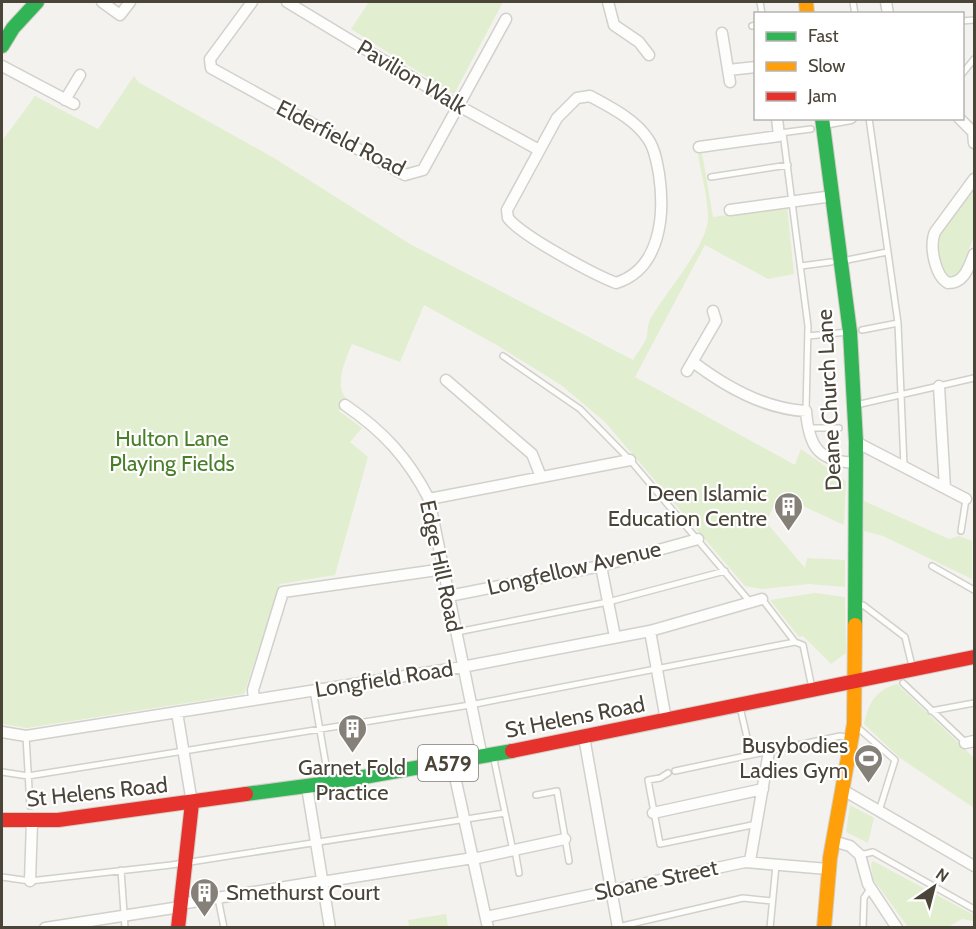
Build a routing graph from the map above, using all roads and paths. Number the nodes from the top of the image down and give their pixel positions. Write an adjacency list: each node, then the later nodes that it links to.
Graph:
1 (38, 2): 8 (main road)
2 (102, 2): 3 (street)
3 (130, 2)
4 (252, 2): 19 (street, Elderfield Road)
5 (287, 2): 19 (street, Pavilion Walk)
6 (608, 2): 11 (street)
7 (506, 19): 19 (street, Elderfield Road)
8 (7, 26): 10 (main road)
9 (722, 33): 15 (street)
10 (2, 46)
11 (649, 55)
12 (975, 59): 16 (lane)
13 (2, 66): 17 (street)
14 (754, 67): 15 (street)
15 (728, 70): 18 (street)
16 (964, 73)
17 (80, 75)
18 (730, 82)
19 (459, 105): 28 (street, Pavilion Walk)
20 (777, 120): 25 (street)
21 (840, 120): 24 (street)
22 (869, 120): 35 (lane)
23 (961, 120): 26 (street)
24 (819, 124): 25 (lane); 32 (main road, Deane Church Lane)
25 (780, 134): 27 (street); 29 (lane)
26 (974, 135)
27 (699, 147)
28 (539, 150): 28 (street)
29 (788, 165): 30 (lane); 33 (lane)
30 (711, 177)
31 (975, 179): 36 (street)
32 (832, 196): 33 (street); 37 (main road, Deane Church Lane)
33 (792, 201): 34 (street); 38 (lane)
34 (730, 210)
35 (887, 252): 37 (lane); 40 (lane)
36 (975, 254)
37 (836, 262): 38 (lane); 41 (main road, Deane Church Lane)
38 (801, 266): 42 (lane)
39 (719, 318): 50 (street)
40 (898, 323): 41 (lane); 47 (lane)
41 (856, 331): 42 (lane); 49 (main road, Deane Church Lane)
42 (808, 336): 50 (lane)
43 (503, 356): 54 (lane)
44 (975, 378): 46 (lane)
45 (447, 380): 57 (street)
46 (939, 386): 47 (lane); 58 (street)
47 (901, 395): 49 (lane); 56 (lane)
48 (345, 405): 60 (street, Edge Hill Road)
49 (854, 405): 53 (main road, Deane Church Lane)
50 (806, 411): 51 (street)
51 (807, 428): 52 (lane); 55 (street)
52 (839, 428)
53 (856, 442): 55 (main road, Deane Church Lane); 56 (street)
54 (630, 460): 57 (street); 62 (lane)
55 (855, 463): 72 (main road, Deane Church Lane)
56 (904, 467): 58 (street)
57 (541, 477): 60 (street)
58 (945, 488): 59 (street)
59 (966, 499): 61 (lane)
60 (429, 500): 65 (street, Edge Hill Road)
61 (961, 531)
62 (698, 539): 63 (street, Longfellow Avenue); 66 (lane)
63 (601, 566): 68 (street, Longfellow Avenue); 70 (street)
64 (932, 566): 67 (lane)
65 (444, 569): 68 (street, Edge Hill Road); 85 (street)
66 (725, 571): 70 (lane); 71 (lane)
67 (975, 590)
68 (449, 596): 74 (street, Edge Hill Road)
69 (762, 599): 71 (street, Longfield Road); 76 (lane)
70 (608, 602): 74 (lane); 75 (street)
71 (751, 603): 73 (street, Longfield Road)
72 (854, 606): 80 (lane); 81 (main road, Deane Church Lane)
73 (650, 631): 75 (street, Longfield Road); 79 (street)
74 (455, 632): 78 (street, Edge Hill Road)
75 (615, 637): 78 (street, Longfield Road)
76 (795, 642): 79 (lane); 83 (lane)
77 (975, 657): 80 (main road, St Helens Road / A579)
78 (462, 667): 84 (street, Longfield Road); 87 (street, Edge Hill Road)
79 (656, 668): 87 (lane); 91 (street)
80 (912, 668): 81 (main road, St Helens Road / A579)
81 (852, 681): 83 (main road, St Helens Road / A579); 92 (main road, Deane Church Lane)
82 (903, 683): 89 (lane)
83 (813, 689): 88 (main road, St Helens Road / A579)
84 (313, 690): 85 (street, Longfield Road); 93 (lane)
85 (254, 699): 90 (street, Longfield Road)
86 (975, 703): 89 (lane)
87 (471, 705): 93 (lane); 102 (street, Edge Hill Road)
88 (740, 705): 91 (main road, St Helens Road / A579); 101 (lane)
89 (931, 711): 98 (lane)
90 (177, 712): 95 (street, Longfield Road); 99 (street)
91 (666, 720): 96 (main road, St Helens Road / A579)
92 (854, 724): 97 (main road, Deane Church Lane); 115 (lane)
93 (320, 728): 99 (lane); 104 (lane)
94 (2, 732): 95 (street, Longfield Road)
95 (26, 736): 108 (lane)
96 (584, 737): 102 (main road, St Helens Road / A579); 139 (street)
97 (852, 739): 100 (lane); 111 (main road, Deane Church Lane)
98 (970, 742)
99 (183, 750): 108 (lane); 113 (street)
100 (769, 751): 101 (lane); 110 (street)
101 (751, 755): 106 (lane)
102 (487, 756): 103 (main road, St Helens Road / A579); 116 (lane)
103 (452, 762): 109 (main road, St Helens Road / A579); 119 (street)
104 (326, 765)
105 (2, 771): 108 (lane)
106 (675, 771)
107 (668, 773): 117 (lane)
108 (28, 776): 114 (lane)
109 (307, 787): 113 (main road, St Helens Road / A579); 124 (street)
110 (762, 789): 117 (street); 121 (street)
111 (843, 790): 115 (street); 123 (main road, Deane Church Lane)
112 (536, 795): 122 (lane)
113 (192, 803): 120 (main road, St Helens Road / A579); 130 (main road)
114 (30, 806)
115 (879, 811): 132 (street)
116 (505, 813): 119 (lane); 125 (lane)
117 (653, 813): 121 (lane)
118 (2, 820): 120 (main road, St Helens Road / A579)
119 (465, 820): 124 (lane); 127 (street)
120 (32, 822): 137 (street)
121 (757, 824): 129 (street)
122 (565, 839): 125 (street); 128 (lane)
123 (833, 841): 126 (street); 133 (main road, Deane Church Lane)
124 (316, 843): 130 (lane); 138 (street)
125 (514, 851): 127 (street); 135 (lane)
126 (860, 855): 140 (street); 144 (lane)
127 (473, 859): 138 (street); 146 (street)
128 (569, 861)
129 (750, 861): 131 (street, Sloane Street); 139 (street, Sloane Street)
130 (185, 863): 134 (lane); 143 (main road)
131 (777, 863): 133 (street, Sloane Street); 142 (lane)
132 (975, 866)
133 (828, 869): 154 (main road, Deane Church Lane)
134 (121, 870): 137 (lane); 145 (lane)
135 (519, 873)
136 (2, 877): 137 (lane)
137 (30, 881)
138 (322, 881): 141 (street); 151 (street)
139 (611, 889): 146 (street, Sloane Street); 152 (street)
140 (870, 889): 155 (lane); 156 (street)
141 (218, 898): 143 (street); 150 (lane)
142 (772, 901): 152 (lane); 153 (lane)
143 (180, 905): 145 (street); 149 (main road)
144 (975, 909)
145 (126, 915): 147 (street); 148 (lane)
146 (487, 922)
147 (45, 927)
148 (124, 927)
149 (178, 927)
150 (225, 927)
151 (330, 927)
152 (617, 927)
153 (770, 927)
154 (824, 927)
155 (863, 927)
156 (897, 927)

